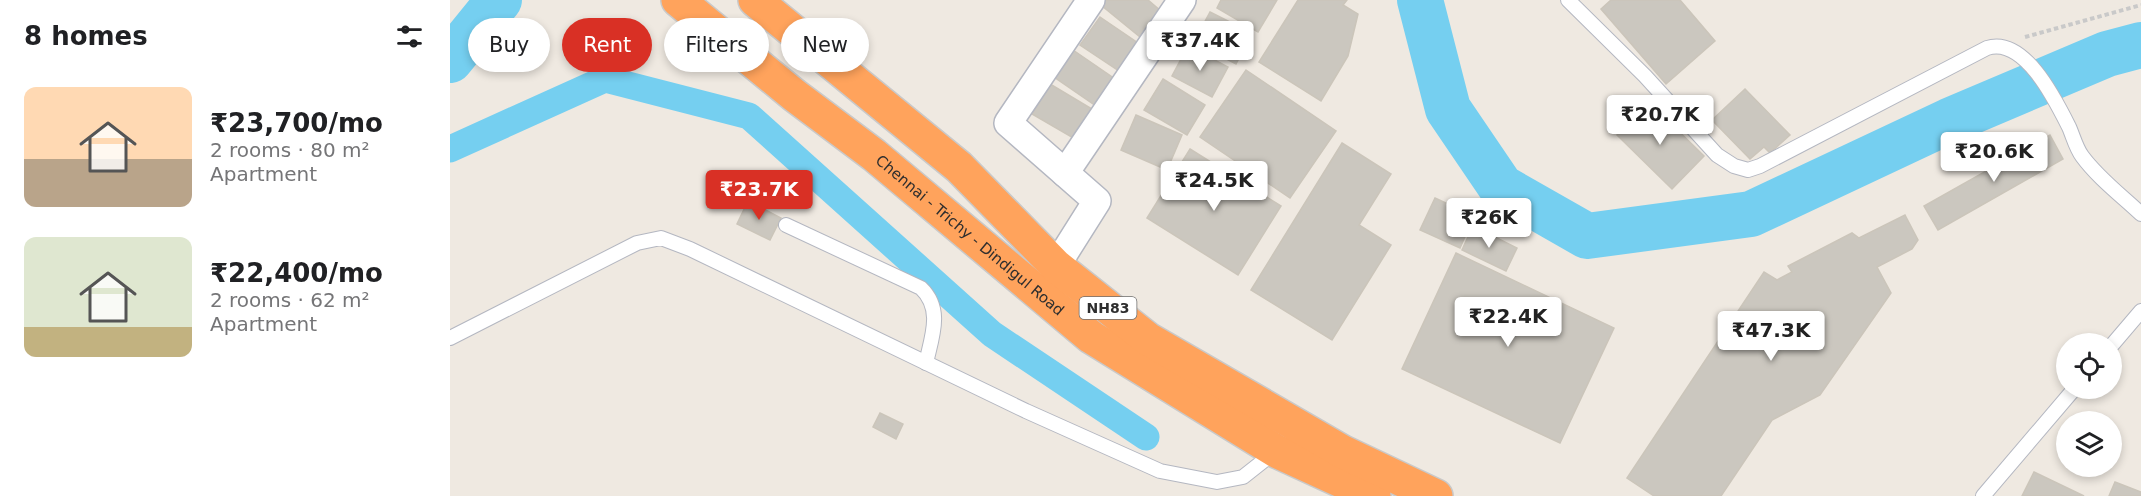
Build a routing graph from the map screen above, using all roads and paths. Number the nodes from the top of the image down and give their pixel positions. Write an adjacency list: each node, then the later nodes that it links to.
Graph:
1 (678, 0): 17 (highway, Chennai - Trichy - Dindigul Road)
2 (755, 0): 11 (highway, NH83)
3 (1091, 0): 8 (street)
4 (1182, 0): 8 (street)
5 (1568, 0): 7 (lane)
6 (2141, 5): 7 (path)
7 (1996, 45): 9 (lane)
8 (1065, 173): 11 (street)
9 (2141, 214)
10 (786, 225): 15 (lane)
11 (1056, 266): 19 (highway, NH83)
12 (2141, 312): 13 (lane)
13 (2122, 334)
14 (450, 338): 15 (lane)
15 (926, 363): 17 (lane)
16 (2066, 399): 20 (lane)
17 (1276, 451): 18 (highway, Chennai - Trichy - Dindigul Road)
18 (1374, 496)
19 (1436, 496)
20 (1983, 496)

